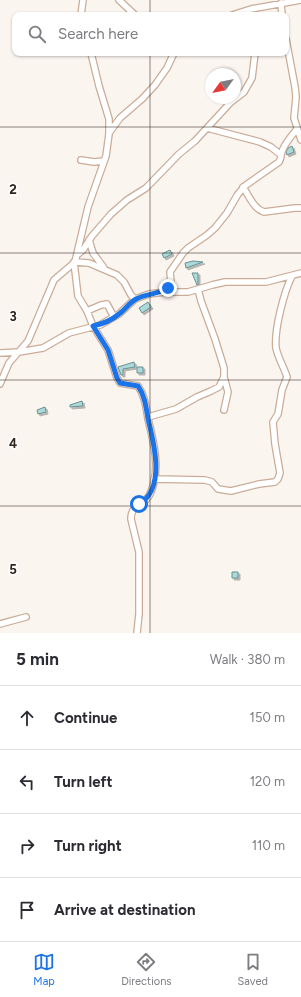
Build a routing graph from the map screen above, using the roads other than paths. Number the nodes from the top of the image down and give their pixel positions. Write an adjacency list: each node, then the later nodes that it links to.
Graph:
1 (83, 0): 5 (street)
2 (118, 0): 6 (street)
3 (301, 0): 4 (street)
4 (279, 2): 7 (street); 8 (street)
5 (81, 12)
6 (132, 12)
7 (242, 12)
8 (281, 12)
9 (289, 55): 14 (street)
10 (92, 56): 15 (street)
11 (173, 56): 15 (street)
12 (255, 56): 13 (street)
13 (207, 128): 17 (street); 22 (street)
14 (297, 129): 16 (street); 17 (street)
15 (109, 134): 19 (street)
16 (301, 140)
17 (281, 155): 20 (street)
18 (81, 160): 19 (street)
19 (104, 161): 23 (street)
20 (244, 187): 21 (street); 29 (street)
21 (301, 208)
22 (89, 240): 23 (street); 25 (street)
23 (77, 255): 24 (street)
24 (74, 262): 25 (street); 31 (street); 35 (street)
25 (105, 270): 30 (street)
26 (301, 274): 27 (street)
27 (292, 276): 28 (street); 40 (street)
28 (198, 289): 29 (street); 36 (street)
29 (164, 292): 30 (street)
30 (135, 299): 32 (street)
31 (87, 311): 32 (street); 33 (street)
32 (114, 317): 33 (street)
33 (93, 326): 35 (street); 39 (street)
34 (0, 352): 35 (street)
35 (19, 352): 37 (street)
36 (224, 377): 38 (street); 39 (street)
37 (0, 384)
38 (224, 410)
39 (148, 417): 40 (street)
40 (154, 480): 43 (street)
41 (26, 617): 42 (street)
42 (0, 624)
43 (137, 633)

